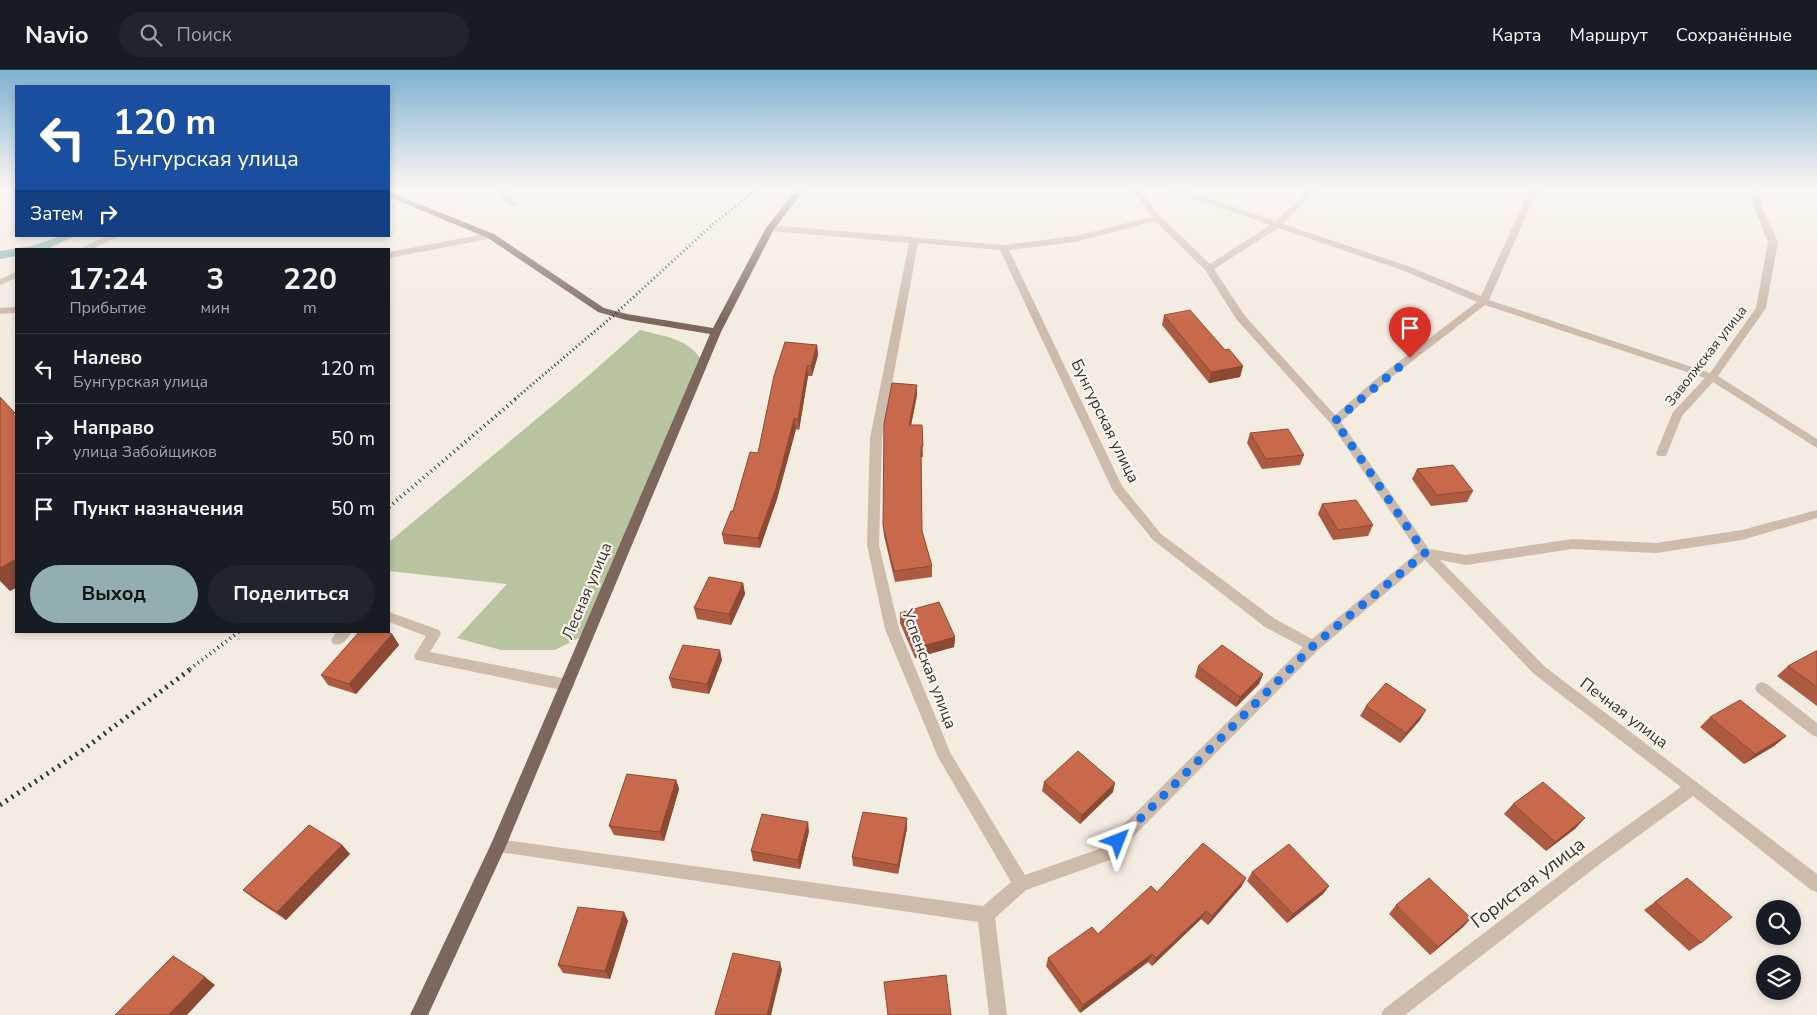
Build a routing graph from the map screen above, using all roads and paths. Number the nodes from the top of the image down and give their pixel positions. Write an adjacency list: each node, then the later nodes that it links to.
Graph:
1 (484, 233): 10 (main road)
2 (767, 233): 22 (main road, Лесная улица)
3 (822, 233): 12 (street)
4 (1095, 233): 14 (street)
5 (1173, 233): 16 (street)
6 (1264, 233): 16 (street)
7 (1304, 233): 19 (street)
8 (1514, 233): 19 (street)
9 (1769, 233): 23 (street, Заволжская улица)
10 (491, 236): 15 (street); 22 (main road)
11 (113, 237): 13 (street)
12 (914, 242): 14 (street); 36 (street, Успенская улица)
13 (85, 248)
14 (1003, 248): 30 (street, Бунгурская улица)
15 (390, 255)
16 (1209, 268): 24 (street)
17 (15, 275): 18 (street)
18 (0, 282)
19 (1484, 301): 23 (street); 24 (street)
20 (15, 310): 21 (street)
21 (0, 311)
22 (716, 332): 31 (main road, Лесная улица)
23 (1712, 377): 25 (street); 26 (street, Заволжская улица)
24 (1335, 421): 28 (street)
25 (1817, 444)
26 (1662, 453)
27 (1817, 514): 28 (street)
28 (1425, 553): 30 (street); 34 (street, Печная улица)
29 (390, 616): 31 (street)
30 (1313, 646): 36 (street)
31 (566, 685): 35 (main road, Лесная улица)
32 (1762, 688): 33 (street)
33 (1817, 731)
34 (1693, 787): 37 (street, Печная улица); 41 (street, Гористая улица)
35 (498, 846): 38 (street); 39 (main road, Лесная улица)
36 (1021, 884): 38 (street)
37 (1817, 884)
38 (986, 915): 40 (street)
39 (419, 1015)
40 (998, 1015)
41 (1390, 1015)

